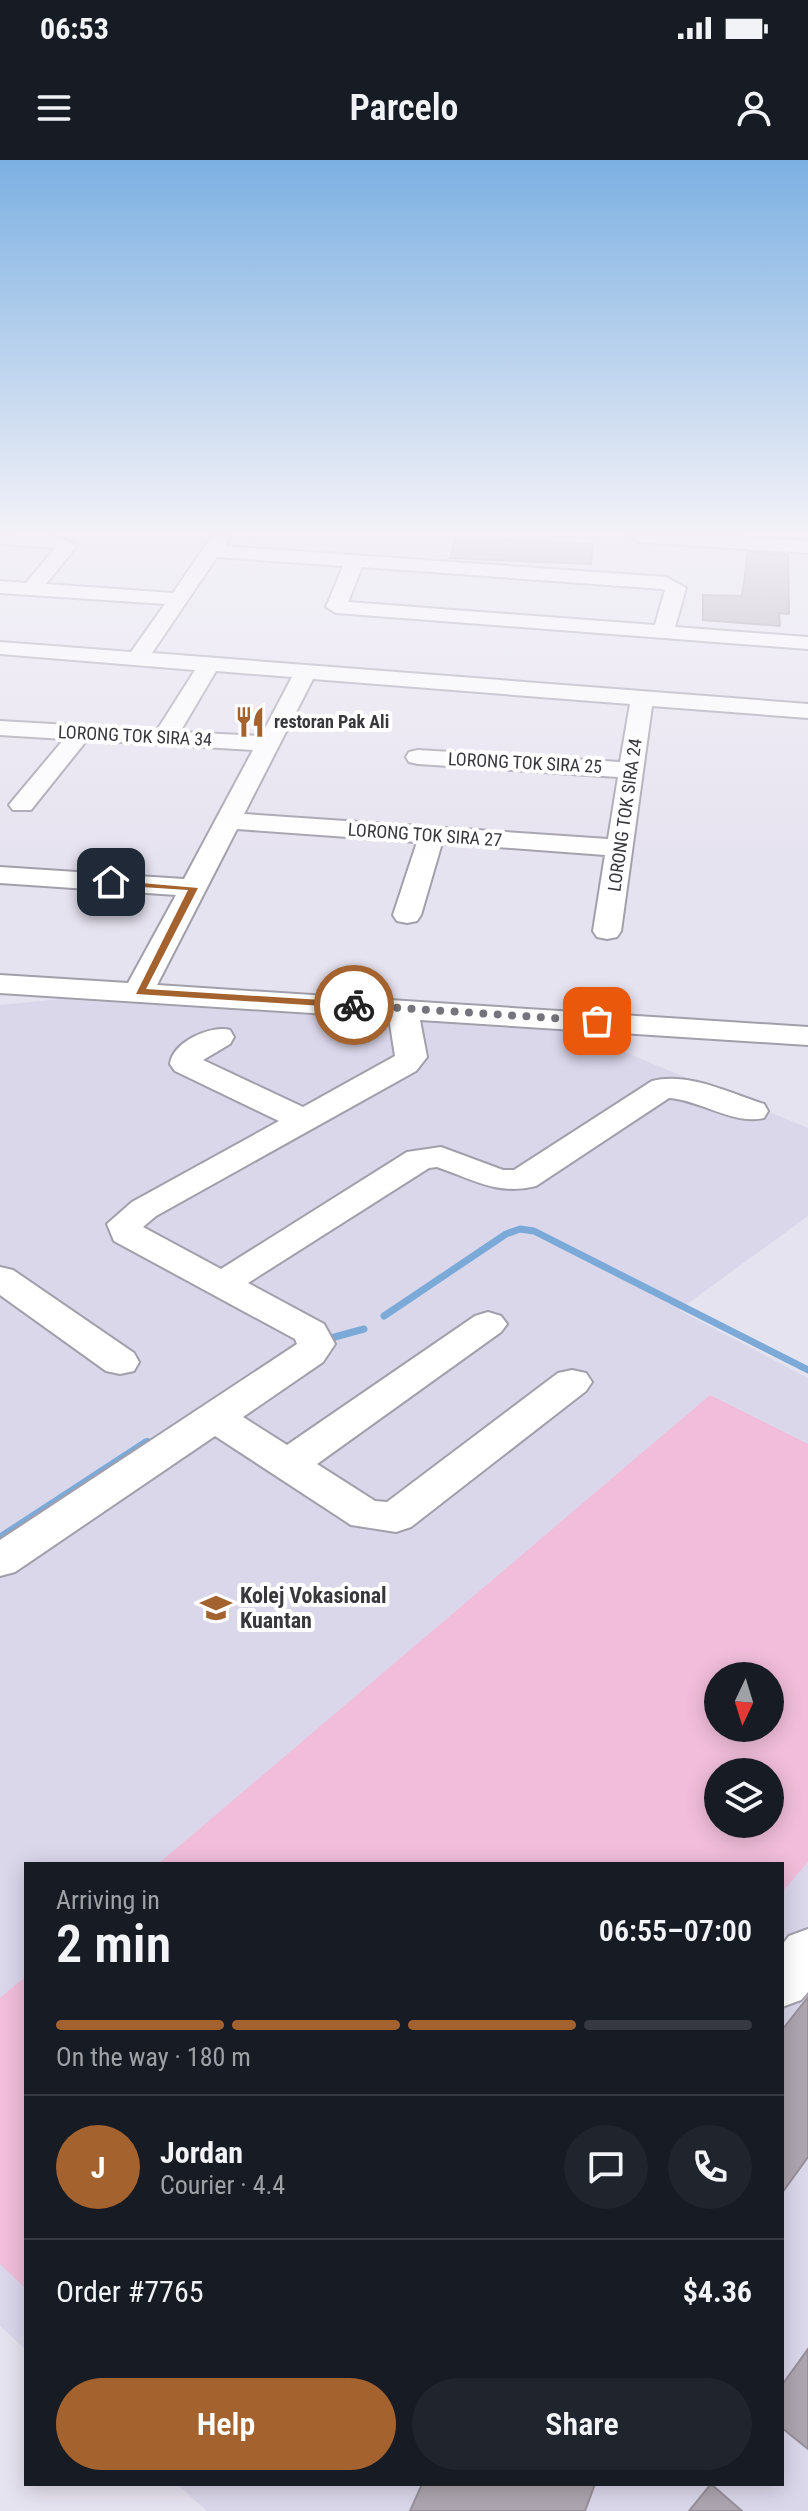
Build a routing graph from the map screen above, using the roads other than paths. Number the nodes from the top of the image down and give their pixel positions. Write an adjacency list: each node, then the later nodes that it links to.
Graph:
1 (147, 646): 3 (street)
2 (0, 648): 3 (street)
3 (138, 658): 4 (street)
4 (210, 663): 5 (street); 12 (street)
5 (307, 670): 6 (street); 13 (street)
6 (642, 698): 8 (street); 15 (street, LORONG TOK SIRA 24)
7 (0, 707): 9 (street)
8 (808, 711)
9 (59, 718)
10 (0, 728): 11 (street, LORONG TOK SIRA 34)
11 (81, 733): 12 (street, LORONG TOK SIRA 34); 16 (street)
12 (164, 738): 13 (street, LORONG TOK SIRA 34)
13 (270, 744): 17 (street)
14 (418, 757): 15 (street, LORONG TOK SIRA 25)
15 (631, 770): 19 (street, LORONG TOK SIRA 24)
16 (22, 805)
17 (230, 821): 18 (street, LORONG TOK SIRA 27); 21 (street)
18 (432, 835): 19 (street, LORONG TOK SIRA 27); 22 (street)
19 (620, 848): 23 (street, LORONG TOK SIRA 24)
20 (0, 875): 21 (street)
21 (194, 888): 25 (street)
22 (407, 915)
23 (607, 931)
24 (0, 984): 25 (street)
25 (139, 991): 26 (street)
26 (403, 1008): 27 (street); 30 (street)
27 (808, 1036)
28 (219, 1037): 30 (street)
29 (752, 1111): 32 (street)
30 (303, 1120): 32 (street)
31 (0, 1278): 34 (street)
32 (222, 1284): 36 (street)
33 (488, 1324): 37 (street)
34 (120, 1362)
35 (572, 1382): 37 (street)
36 (215, 1417): 37 (street); 38 (street)
37 (287, 1465)
38 (0, 1561)
39 (808, 1952): 40 (street)
40 (784, 1982)

